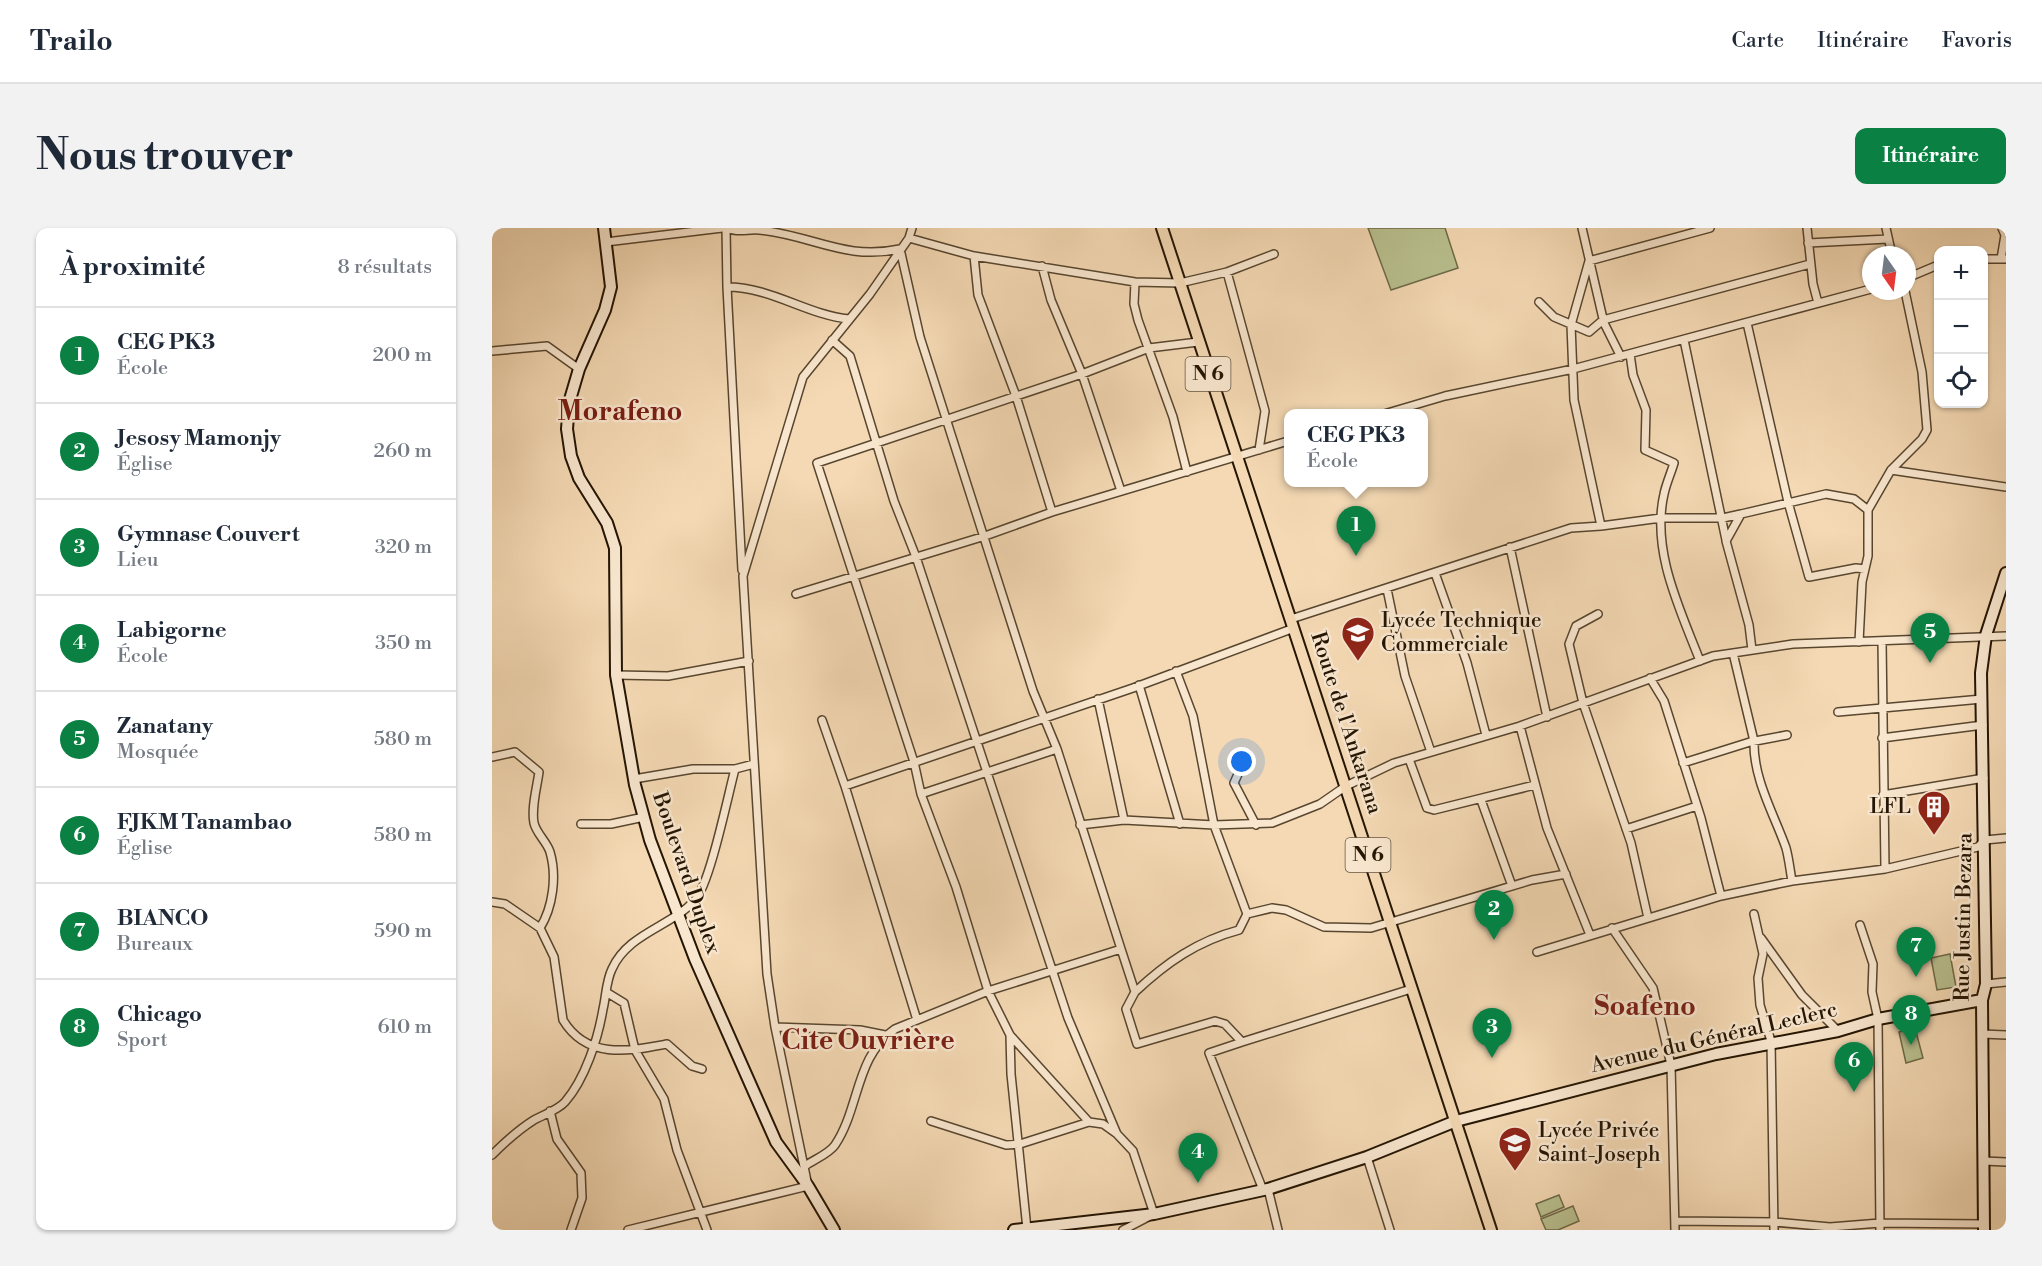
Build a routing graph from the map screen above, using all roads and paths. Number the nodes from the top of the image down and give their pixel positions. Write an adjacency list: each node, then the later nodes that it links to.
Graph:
1 (604, 228): 12 (street, Boulevard Duplex)
2 (725, 228): 12 (street); 15 (street); 27 (street)
3 (912, 228): 10 (street)
4 (1162, 228): 26 (main road, Route de l'Ankarana / N 6)
5 (1582, 228): 19 (street)
6 (1710, 228): 19 (street)
7 (1807, 228): 13 (street)
8 (1886, 228): 11 (street)
9 (2002, 228): 18 (street)
10 (909, 238): 15 (street); 17 (street)
11 (1888, 239): 13 (street); 14 (street)
12 (606, 242): 43 (street, Boulevard Duplex)
13 (1808, 243): 20 (street)
14 (1890, 246)
15 (900, 249): 32 (street); 48 (street)
16 (1274, 254): 23 (street)
17 (974, 256): 21 (street); 46 (street)
18 (2003, 259)
19 (1589, 261): 33 (street); 35 (street)
20 (1810, 264): 31 (street); 33 (street)
21 (1042, 266): 25 (street); 45 (street)
22 (1934, 267): 24 (street)
23 (1227, 272): 26 (street); 51 (street)
24 (1916, 274)
25 (1135, 282): 26 (street); 39 (street)
26 (1180, 283): 38 (main road, Route de l'Ankarana / N 6)
27 (727, 287): 32 (street); 71 (street)
28 (1862, 291): 31 (street)
29 (1907, 300): 53 (street)
30 (1539, 302): 35 (street)
31 (1818, 303): 34 (street)
32 (849, 319): 36 (street)
33 (1603, 320): 35 (street); 42 (street)
34 (1747, 323): 37 (street); 57 (street)
35 (1570, 324): 44 (street)
36 (832, 340): 49 (street); 71 (street)
37 (1684, 340): 41 (street); 62 (street)
38 (1198, 342): 39 (street); 52 (main road, Route de l'Ankarana / N 6)
39 (1149, 348): 45 (street); 54 (street)
40 (492, 351): 43 (street)
41 (1630, 354): 42 (street); 61 (street)
42 (1621, 357): 44 (street)
43 (579, 369): 86 (street, Boulevard Duplex)
44 (1573, 369): 47 (street); 63 (street)
45 (1082, 374): 46 (street); 56 (street)
46 (1016, 396): 48 (street); 59 (street)
47 (1401, 409)
48 (947, 419): 49 (street); 64 (street)
49 (877, 442): 67 (street); 72 (street)
50 (1284, 442): 51 (street)
51 (1259, 450): 52 (street)
52 (1236, 457): 54 (street); 76 (main road, Route de l'Ankarana / N 6)
53 (1891, 470): 55 (street); 58 (street)
54 (1187, 472): 56 (street)
55 (2006, 488)
56 (1121, 491): 59 (street)
57 (1788, 502): 58 (street); 60 (street); 68 (street)
58 (1868, 510): 68 (street)
59 (1052, 512): 64 (street)
60 (1741, 514): 62 (street); 65 (street)
61 (1661, 518): 62 (street); 63 (street); 84 (street)
62 (1723, 518): 65 (street)
63 (1602, 526): 66 (street)
64 (985, 536): 67 (street); 94 (street)
65 (1726, 541): 81 (street)
66 (1510, 547): 69 (street); 95 (street)
67 (916, 557): 72 (street); 102 (street)
68 (1865, 569): 80 (street)
69 (1436, 573): 73 (street); 99 (street)
70 (2006, 573): 77 (street, Rue Justin Bezara)
71 (742, 576): 83 (street)
72 (852, 578): 74 (street); 109 (street)
73 (1387, 589): 76 (street); 105 (street)
74 (796, 594)
75 (1598, 614): 91 (street)
76 (1293, 624): 85 (street); 118 (main road, Route de l'Ankarana / N 6)
77 (1986, 635): 78 (street); 79 (street); 90 (street, Rue Justin Bezara)
78 (2006, 636)
79 (1882, 641): 80 (street); 92 (street)
80 (1859, 642): 81 (street)
81 (1752, 650): 82 (street)
82 (1733, 653): 84 (street); 103 (street)
83 (749, 661): 86 (street); 111 (street)
84 (1700, 661): 87 (street)
85 (1176, 671): 88 (street); 128 (street)
86 (616, 675): 115 (street, Boulevard Duplex)
87 (1650, 678): 91 (street); 110 (street)
88 (1139, 686): 89 (street); 126 (street)
89 (1098, 699): 94 (street); 124 (street)
90 (1982, 699): 92 (street); 97 (street, Rue Justin Bezara)
91 (1584, 703): 95 (street); 130 (street)
92 (1882, 708): 93 (street); 101 (street)
93 (1838, 712)
94 (1044, 717): 102 (street); 104 (street)
95 (1547, 717): 98 (street)
96 (822, 720): 117 (street)
97 (1983, 725): 101 (street); 114 (street, Rue Justin Bezara)
98 (1520, 726): 99 (street); 116 (street)
99 (1486, 735): 105 (street)
100 (1787, 735): 103 (street)
101 (1882, 738): 120 (street)
102 (976, 740): 109 (street); 113 (street)
103 (1754, 741): 110 (street); 135 (street)
104 (1057, 749): 113 (street); 127 (street)
105 (1431, 752): 108 (street)
106 (1247, 754): 129 (street)
107 (492, 757): 145 (street)
108 (1410, 759): 118 (street); 121 (street)
109 (914, 762): 117 (street); 119 (street)
110 (1683, 762): 122 (street)
111 (754, 764): 112 (street); 161 (street)
112 (735, 769): 115 (street); 141 (street)
113 (987, 772): 119 (street); 151 (street)
114 (1984, 778): 120 (street); 132 (street, Rue Justin Bezara)
115 (634, 779): 123 (street, Boulevard Duplex)
116 (1535, 785): 121 (street); 134 (street)
117 (844, 786): 160 (street)
118 (1346, 786): 129 (street); 143 (main road, Route de l'Ankarana / N 6)
119 (921, 794): 155 (street)
120 (1883, 795): 133 (street)
121 (1481, 800): 136 (street)
122 (1697, 806): 130 (street); 137 (street)
123 (644, 817): 125 (street); 141 (street, Boulevard Duplex)
124 (1124, 820): 126 (street); 127 (street)
125 (581, 824)
126 (1180, 824): 128 (street)
127 (1080, 825): 149 (street)
128 (1214, 825): 129 (street); 139 (street)
129 (1256, 825)
130 (1626, 829): 142 (street)
131 (2006, 838): 132 (street)
132 (1985, 840): 133 (street); 153 (street, Rue Justin Bezara)
133 (1885, 869): 135 (street)
134 (1566, 874): 136 (street); 147 (street)
135 (1792, 881): 137 (street)
136 (1512, 886): 143 (street)
137 (1721, 896): 142 (street)
138 (492, 902): 145 (street)
139 (1247, 914): 143 (street); 157 (street)
140 (1754, 914): 148 (street)
141 (679, 915): 156 (street); 184 (street, Boulevard Duplex)
142 (1648, 918): 146 (street)
143 (1389, 924): 154 (main road, Route de l'Ankarana / N 6)
144 (1860, 925): 159 (street)
145 (540, 928): 169 (street)
146 (1612, 928): 147 (street); 171 (street)
147 (1590, 934): 150 (street)
148 (1761, 938): 162 (street); 167 (street)
149 (1121, 949): 151 (street); 157 (street)
150 (1537, 952)
151 (1052, 971): 155 (street); 177 (street)
152 (2006, 982): 153 (street)
153 (1986, 984): 158 (street, Rue Justin Bezara)
154 (1411, 989): 168 (street); 174 (main road, Route de l'Ankarana / N 6)
155 (988, 991): 160 (street); 165 (street)
156 (606, 992): 169 (street); 170 (street)
157 (1135, 992): 168 (street)
158 (1982, 1000): 159 (street, Avenue du Général Leclerc); 163 (street, Rue Justin Bezara)
159 (1878, 1019): 162 (street, Avenue du Général Leclerc); 190 (street)
160 (917, 1020): 164 (street)
161 (775, 1027): 164 (street); 183 (street)
162 (1838, 1031): 167 (street, Avenue du Général Leclerc)
163 (1982, 1034): 166 (street); 181 (street, Rue Justin Bezara)
164 (885, 1035): 183 (street)
165 (1010, 1035): 176 (street); 178 (street)
166 (2006, 1035)
167 (1771, 1041): 171 (street, Avenue du Général Leclerc); 189 (street)
168 (1242, 1042): 185 (street)
169 (592, 1046): 170 (street); 173 (street)
170 (635, 1050): 172 (street); 186 (street)
171 (1671, 1065): 174 (street, Avenue du Général Leclerc); 188 (street)
172 (702, 1069)
173 (550, 1111): 179 (street); 195 (street)
174 (1456, 1120): 180 (street, Avenue du Général Leclerc); 203 (main road, Route de l'Ankarana / N 6)
175 (931, 1121): 178 (street)
176 (1089, 1122): 177 (street); 178 (street)
177 (1117, 1134): 187 (street)
178 (1020, 1144): 194 (street)
179 (492, 1155)
180 (1366, 1157): 185 (street, Avenue du Général Leclerc); 202 (street)
181 (1984, 1161): 182 (street); 192 (street, Rue Justin Bezara)
182 (2006, 1162)
183 (805, 1166): 184 (street)
184 (808, 1186): 186 (street); 198 (street, Boulevard Duplex)
185 (1266, 1190): 187 (street, Avenue du Général Leclerc); 201 (street)
186 (700, 1212): 193 (street); 197 (street)
187 (1154, 1214): 191 (street, Avenue du Général Leclerc); 200 (street)
188 (1675, 1221): 189 (street); 204 (street)
189 (1774, 1226): 190 (street)
190 (1880, 1226): 192 (street)
191 (1078, 1227): 194 (street, Avenue du Général Leclerc)
192 (1984, 1227)
193 (640, 1229): 196 (street)
194 (1027, 1229): 199 (street, Avenue du Général Leclerc)
195 (571, 1230)
196 (628, 1230)
197 (707, 1230)
198 (834, 1230)
199 (1014, 1230)
200 (1123, 1230)
201 (1278, 1230)
202 (1390, 1230)
203 (1491, 1230)
204 (1675, 1230)

